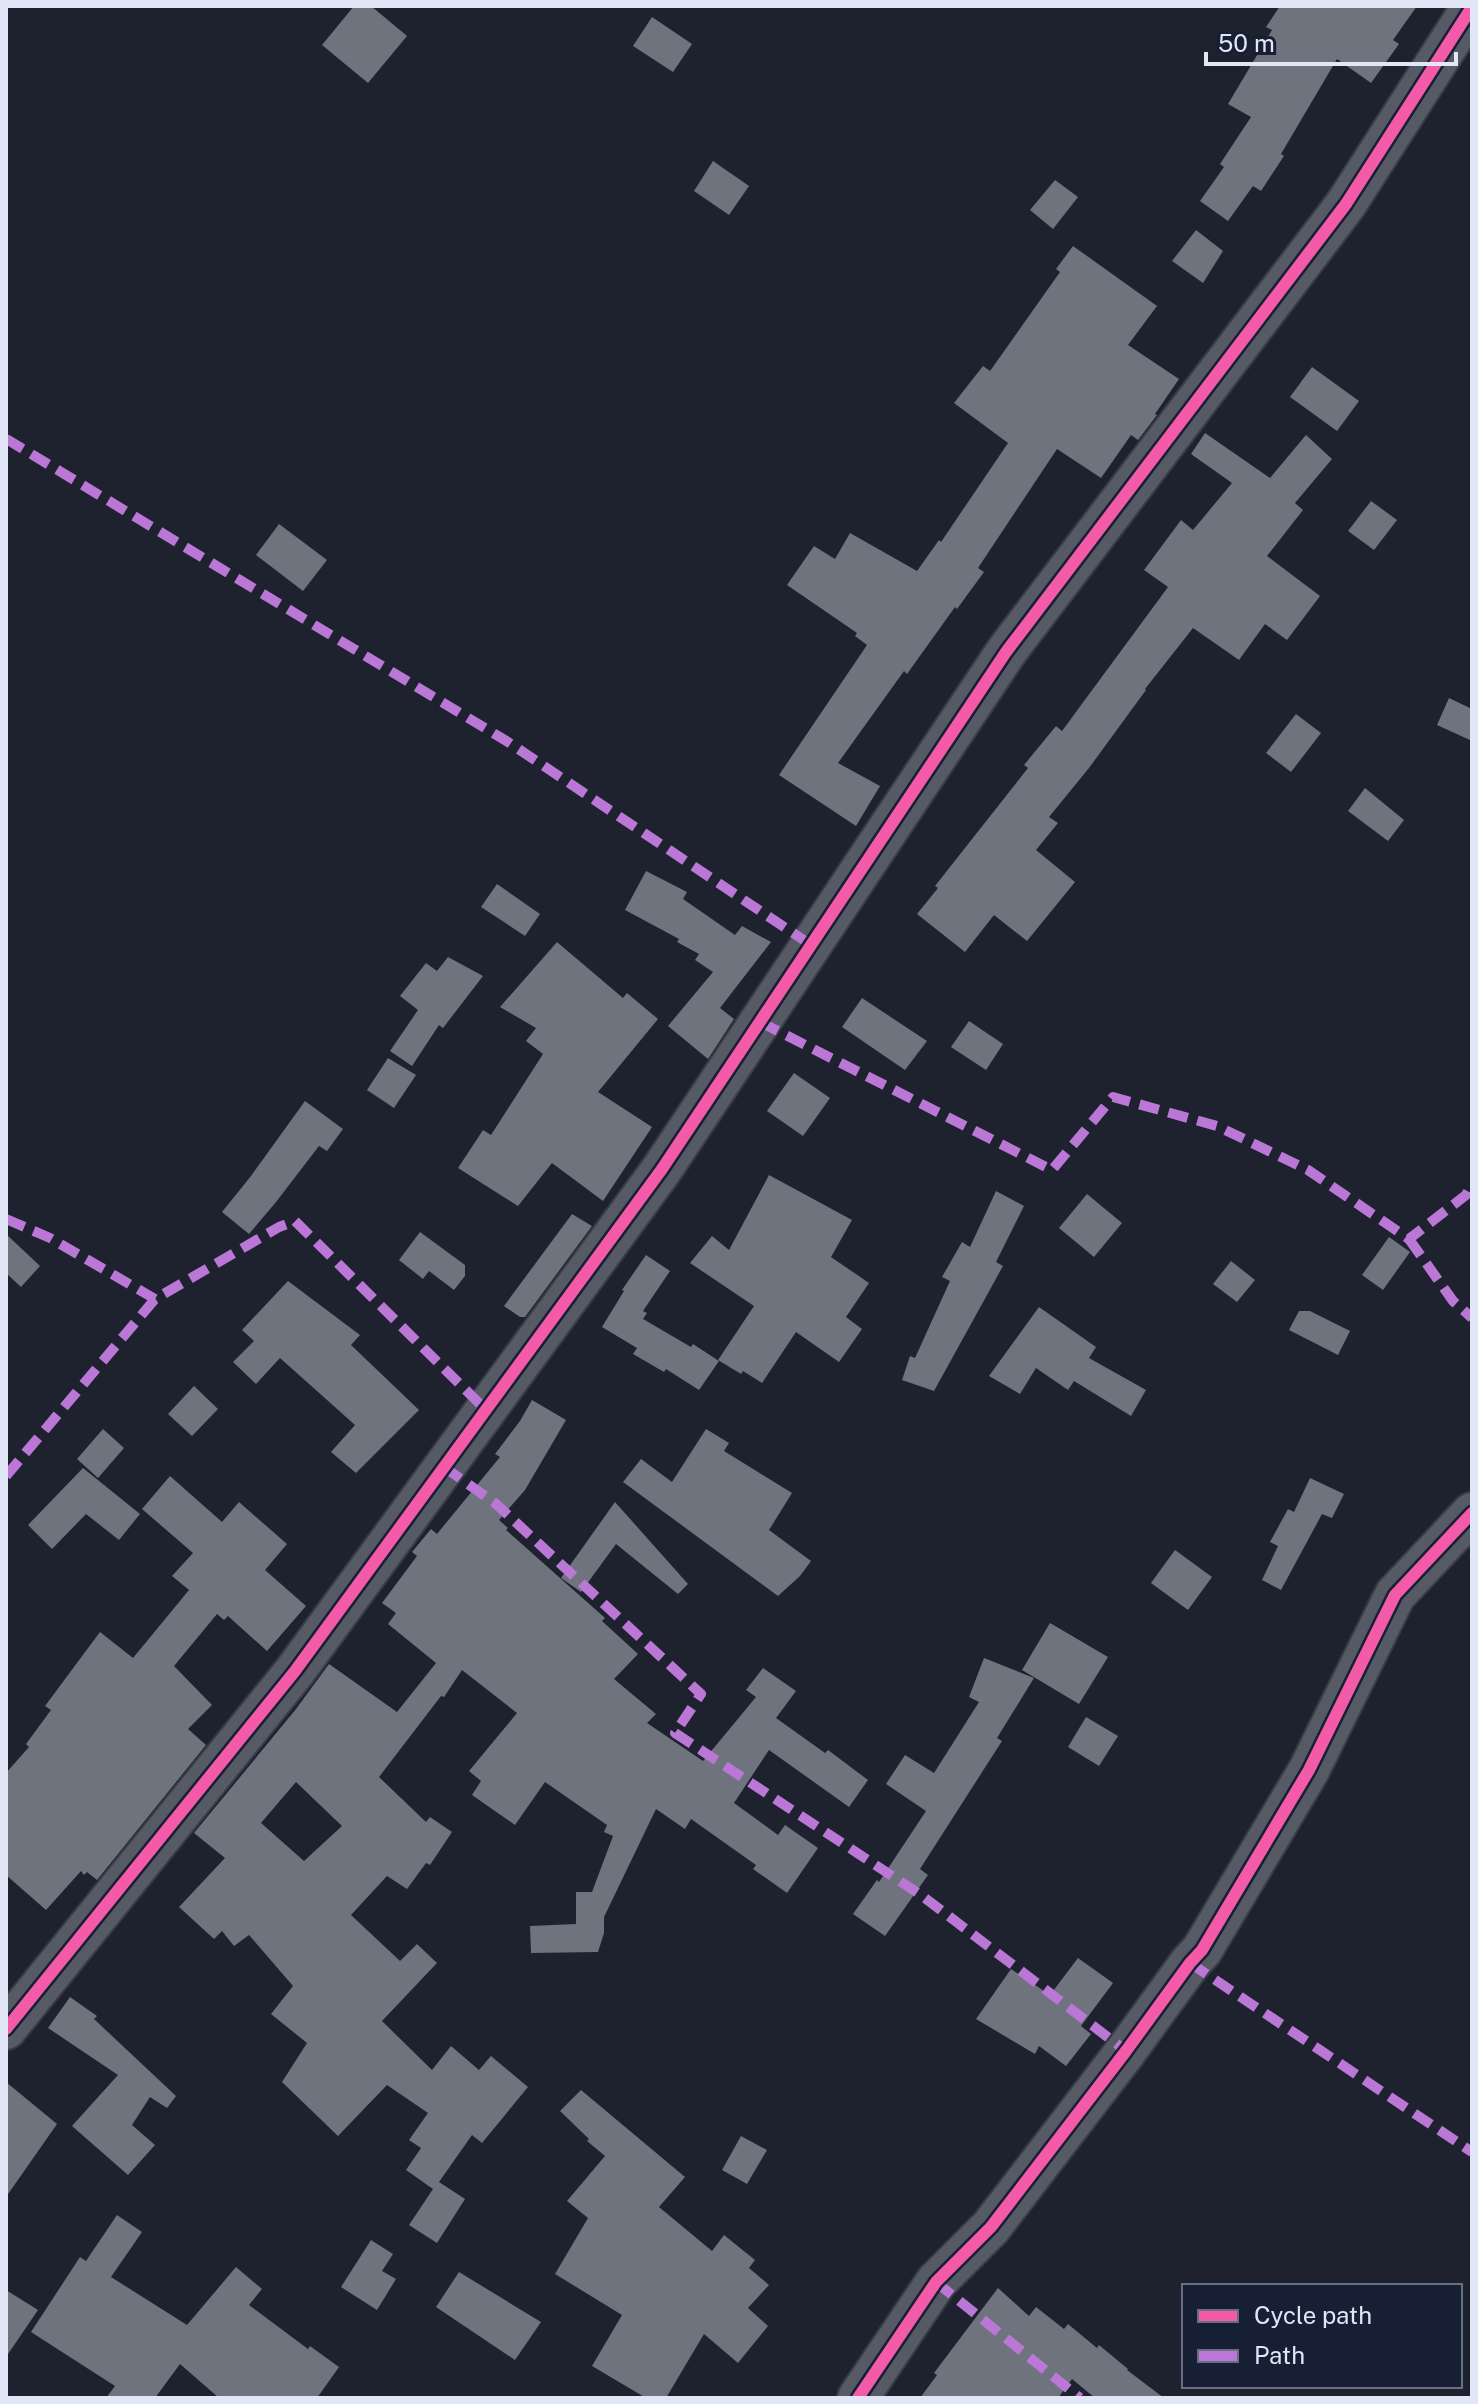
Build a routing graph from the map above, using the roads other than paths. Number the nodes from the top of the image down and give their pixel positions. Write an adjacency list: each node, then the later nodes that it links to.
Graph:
1 (1472, 7): 3 (street)
2 (1472, 1513): 4 (street)
3 (6, 2029)
4 (858, 2398)

